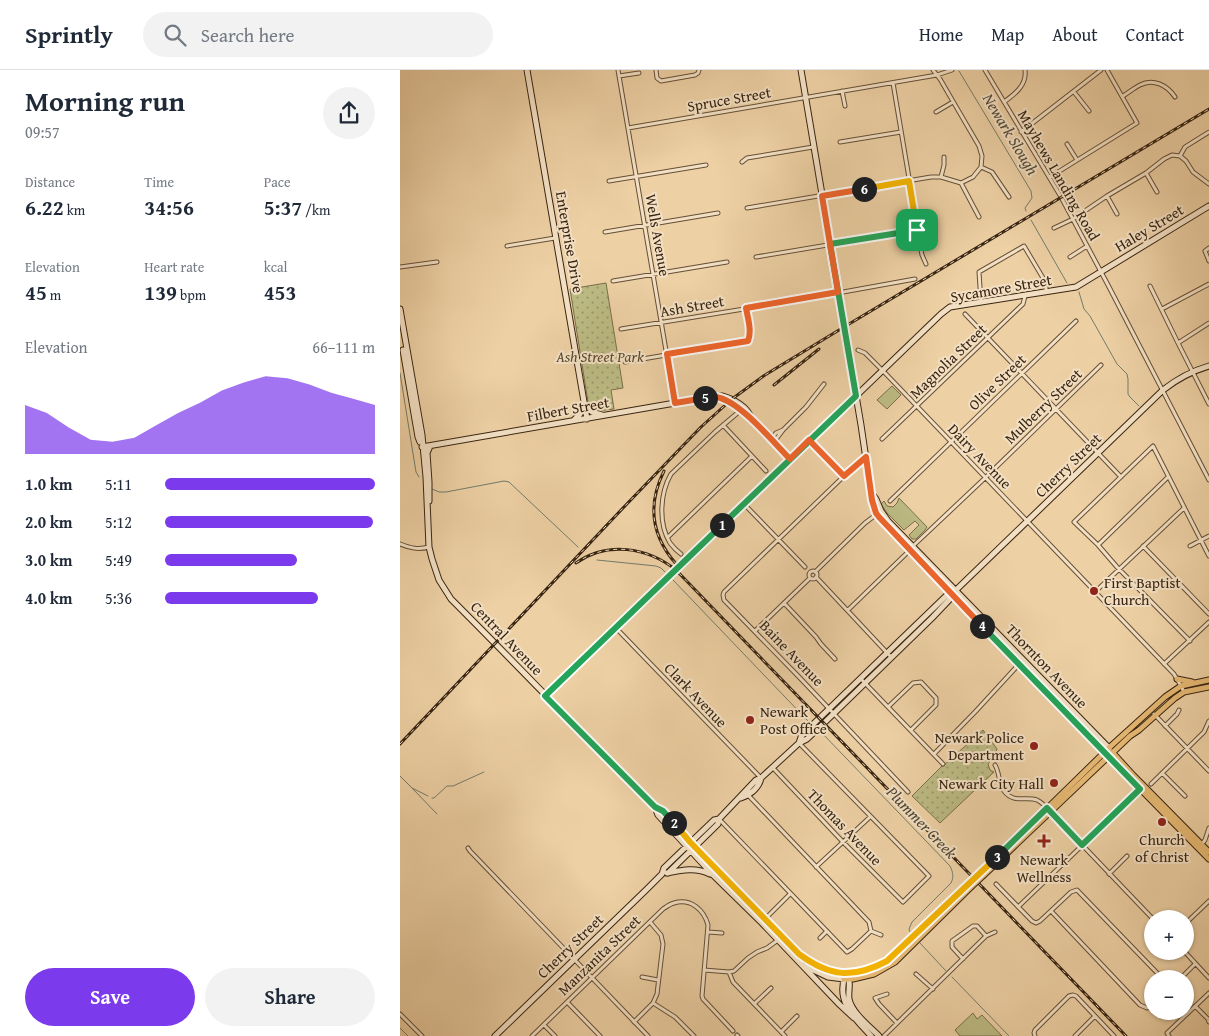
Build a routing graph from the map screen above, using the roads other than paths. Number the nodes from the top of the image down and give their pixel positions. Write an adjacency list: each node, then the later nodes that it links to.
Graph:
1 (528, 70): 61 (street, Enterprise Drive)
2 (618, 70): 14 (street, Wells Avenue)
3 (656, 70): 4 (street)
4 (699, 70)
5 (800, 70): 19 (street)
6 (933, 70): 13 (street)
7 (952, 70): 13 (street, Spruce Street)
8 (985, 70): 22 (street, Mayhews Landing Road)
9 (1025, 70): 22 (street)
10 (1101, 70): 17 (street)
11 (1107, 70): 18 (street)
12 (639, 73): 14 (street)
13 (937, 75): 15 (street, Spruce Street); 21 (street)
14 (619, 76): 26 (street, Wells Avenue)
15 (893, 82): 16 (street, Spruce Street); 27 (street)
16 (842, 91): 19 (street, Spruce Street); 23 (street)
17 (1074, 92): 24 (street); 28 (street)
18 (1123, 96): 20 (street); 35 (street)
19 (806, 97): 26 (street, Spruce Street); 32 (street)
20 (1175, 97)
21 (953, 102): 25 (street); 38 (street)
22 (1004, 102): 28 (street, Mayhews Landing Road)
23 (845, 106)
24 (1089, 111)
25 (936, 112)
26 (628, 128): 40 (street, Wells Avenue)
27 (901, 132): 30 (street); 44 (street)
28 (1021, 132): 42 (street, Mayhews Landing Road)
29 (1209, 132): 33 (street)
30 (840, 142)
31 (1067, 144): 35 (street)
32 (813, 147): 36 (street); 48 (street)
33 (1180, 156): 39 (street); 46 (street)
34 (944, 157): 41 (street)
35 (1077, 160): 42 (street)
36 (742, 162)
37 (706, 165): 40 (street)
38 (981, 167): 45 (street); 50 (street)
39 (1146, 173): 47 (street); 49 (street)
40 (636, 176): 43 (street); 57 (street, Wells Avenue)
41 (941, 178): 44 (street); 45 (street)
42 (1050, 178): 56 (street, Mayhews Landing Road)
43 (609, 181)
44 (909, 181): 48 (street); 59 (street)
45 (962, 183): 55 (street)
46 (1209, 184)
47 (1158, 192)
48 (822, 196): 52 (street); 62 (street)
49 (1107, 196): 54 (street); 56 (street)
50 (1009, 197)
51 (1209, 206): 73 (street, Haley Street)
52 (747, 208)
53 (718, 212): 57 (street)
54 (1117, 214)
55 (979, 217)
56 (1072, 219): 58 (street); 64 (street, Mayhews Landing Road)
57 (645, 225): 60 (street); 74 (street, Wells Avenue)
58 (1054, 228)
59 (917, 230): 62 (street); 71 (street)
60 (606, 232)
61 (556, 238): 63 (street); 107 (street, Enterprise Drive)
62 (830, 244): 67 (street); 79 (street)
63 (507, 246)
64 (1088, 246): 66 (street); 73 (street, Mayhews Landing Road)
65 (1209, 248): 68 (street)
66 (1070, 257)
67 (756, 258)
68 (1209, 261)
69 (437, 262): 72 (street)
70 (727, 262): 74 (street)
71 (926, 264)
72 (400, 267)
73 (1101, 272): 80 (street, Sycamore Street); 103 (street, Mayhews Landing Road)
74 (653, 274): 76 (street); 88 (street, Wells Avenue)
75 (914, 279): 79 (street, Ash Street)
76 (613, 281)
77 (1209, 284): 84 (street)
78 (1150, 286): 84 (street)
79 (838, 292): 83 (street, Ash Street); 104 (street)
80 (1046, 292): 81 (street, Sycamore Street); 82 (street)
81 (1025, 296): 82 (street, Sycamore Street); 92 (street, Magnolia Street)
82 (981, 302): 99 (street, Sycamore Street)
83 (746, 308): 88 (street, Ash Street); 95 (street)
84 (1162, 309): 93 (street)
85 (400, 310): 122 (street, Central Avenue)
86 (965, 314): 92 (street)
87 (1076, 321): 101 (street, Olive Street)
88 (661, 323): 91 (street, Ash Street); 95 (street, Wells Avenue)
89 (1209, 323): 93 (street)
90 (400, 329): 122 (street, Central Avenue)
91 (621, 329)
92 (987, 338): 101 (street); 109 (street, Magnolia Street)
93 (1178, 343): 100 (street)
94 (858, 350): 99 (street, Dairy Avenue)
95 (667, 354): 96 (street); 106 (street, Wells Avenue)
96 (625, 362)
97 (1101, 365): 111 (street, Mulberry Street)
98 (1209, 366): 100 (street, Cherry Street)
99 (882, 370): 104 (street, Sycamore Street); 109 (street, Dairy Avenue)
100 (1192, 372): 103 (street, Cherry Street); 108 (street)
101 (1022, 373): 111 (street); 120 (street, Olive Street)
102 (824, 384): 118 (street)
103 (1163, 390): 123 (street, Cherry Street); 132 (street, Mayhews Landing Road)
104 (856, 396): 119 (street, Sycamore Street); 125 (street)
105 (731, 400): 106 (street, Filbert Street); 110 (street); 114 (street)
106 (675, 403): 112 (street, Filbert Street)
107 (584, 404): 112 (street); 113 (street, Enterprise Drive); 115 (street)
108 (1209, 404)
109 (916, 406): 117 (street, Magnolia Street); 120 (street, Dairy Avenue)
110 (741, 410): 114 (street); 116 (street)
111 (1056, 410): 123 (street); 131 (street, Mulberry Street)
112 (604, 416): 113 (street, Filbert Street)
113 (587, 419): 115 (street, Filbert Street)
114 (751, 419): 118 (street)
115 (574, 421): 121 (street, Filbert Street)
116 (723, 425): 124 (street); 140 (street)
117 (882, 439)
118 (772, 440): 126 (street)
119 (809, 440): 126 (street, Sycamore Street); 128 (street)
120 (951, 442): 131 (street, Dairy Avenue); 133 (street, Olive Street)
121 (430, 446): 122 (street, Filbert Street); 135 (street)
122 (422, 447): 135 (street, Central Avenue)
123 (1098, 454): 129 (street); 138 (street, Cherry Street)
124 (752, 456): 127 (street); 140 (street)
125 (866, 457): 128 (street); 137 (street)
126 (790, 459): 134 (street, Sycamore Street)
127 (766, 471)
128 (844, 476): 141 (street)
129 (1121, 477): 130 (street); 144 (street)
130 (1168, 477): 136 (street); 144 (street)
131 (986, 478): 138 (street, Dairy Avenue); 148 (street, Mulberry Street)
132 (1209, 480)
133 (890, 501)
134 (744, 504): 141 (street); 165 (street, Sycamore Street)
135 (426, 506): 147 (street, Central Avenue)
136 (1184, 508): 142 (street); 145 (street)
137 (878, 512): 148 (street, Thornton Avenue); 153 (street)
138 (1028, 521): 157 (street, Cherry Street); 158 (street, Dairy Avenue)
139 (1209, 536): 142 (street)
140 (667, 537): 149 (street)
141 (778, 540): 151 (street); 166 (street, Baine Avenue)
142 (1201, 540): 146 (street); 150 (street)
143 (400, 544): 147 (street)
144 (1098, 545): 152 (street)
145 (1143, 546): 152 (street); 163 (street)
146 (1190, 546)
147 (429, 547): 179 (street, Central Avenue)
148 (911, 548): 156 (street, Thornton Avenue); 157 (street, Thornton Avenue); 162 (street, Mulberry Street)
149 (681, 554)
150 (1209, 556)
151 (805, 567)
152 (1120, 569): 158 (street); 167 (street)
153 (815, 572): 154 (street); 155 (street)
154 (816, 577): 155 (street); 162 (street)
155 (810, 578): 161 (street)
156 (943, 584): 157 (street, Thornton Avenue); 159 (street)
157 (954, 592): 159 (street, Cherry Street); 160 (street, Thornton Avenue); 170 (street, Thornton Avenue)
158 (1095, 592): 171 (street, Dairy Avenue)
159 (945, 601): 160 (street); 168 (street, Cherry Street)
160 (960, 602): 170 (street, Thornton Avenue)
161 (784, 603): 166 (street); 169 (street)
162 (848, 610): 168 (street)
163 (1209, 614)
164 (1209, 622): 167 (street)
165 (616, 628): 179 (street, Sycamore Street); 197 (street, Clark Avenue)
166 (755, 631): 182 (street, Baine Avenue)
167 (1190, 641): 171 (street)
168 (890, 654): 174 (street, Cherry Street)
169 (835, 659)
170 (1021, 662): 190 (street, Thornton Avenue); 191 (street)
171 (1164, 664): 172 (street, Dairy Avenue)
172 (1177, 679): 175 (main road); 176 (street, Dairy Avenue)
173 (1209, 680): 175 (main road)
174 (863, 681): 180 (street); 182 (street, Cherry Street)
175 (1195, 682): 176 (main road)
176 (1181, 686): 178 (street, Dairy Avenue); 183 (main road)
177 (1209, 687): 178 (main road)
178 (1184, 692): 184 (main road)
179 (545, 696): 209 (street, Central Avenue)
180 (888, 707): 187 (street); 187 (street)
181 (1178, 710): 186 (street)
182 (831, 711): 188 (street, Cherry Street); 201 (street, Baine Avenue)
183 (1151, 711): 184 (street); 190 (main road)
184 (1155, 716): 186 (street); 190 (main road)
185 (1209, 721): 189 (street)
186 (1165, 726): 189 (street)
187 (911, 730): 191 (street)
188 (799, 743): 194 (street, Cherry Street); 206 (street)
189 (1187, 749): 195 (street); 196 (street)
190 (1109, 753): 199 (main road, Thornton Avenue); 200 (main road, Thornton Avenue); 205 (main road)
191 (934, 754): 192 (street)
192 (944, 764)
193 (995, 765): 205 (street)
194 (772, 767): 197 (street, Cherry Street); 211 (street, Thomas Avenue)
195 (1209, 771)
196 (1162, 773): 198 (street); 203 (street)
197 (761, 778): 202 (street, Cherry Street); 204 (street, Cherry Street)
198 (1151, 784)
199 (1140, 789): 200 (street); 212 (street); 214 (main road, Thornton Avenue)
200 (1146, 789): 214 (main road, Thornton Avenue)
201 (908, 792)
202 (748, 795): 204 (street, Cherry Street); 220 (street)
203 (1185, 796)
204 (740, 798): 207 (street, Cherry Street)
205 (1049, 810): 212 (street); 225 (main road, bridge)
206 (870, 816): 211 (street); 211 (street, Thomas Avenue)
207 (719, 819): 210 (street, Cherry Street); 213 (street, Cherry Street); 226 (street)
208 (1209, 828): 214 (street)
209 (681, 835): 210 (street); 213 (street, Central Avenue); 217 (street)
210 (698, 835): 213 (street, Cherry Street)
211 (843, 842): 220 (street)
212 (1082, 845): 222 (street); 228 (street)
213 (690, 846): 217 (street, Cherry Street); 221 (street, Cherry Street); 223 (street, Central Avenue); 232 (street, Central Avenue)
214 (1200, 846): 216 (main road, Thornton Avenue); 219 (main road, Thornton Avenue)
215 (469, 849): 245 (street)
216 (1209, 852)
217 (678, 855): 221 (street, Cherry Street)
218 (1127, 856): 222 (street)
219 (1209, 859)
220 (816, 867): 235 (street)
221 (665, 873): 223 (street); 245 (street, Cherry Street)
222 (1109, 874): 229 (street)
223 (714, 876): 232 (street, Central Avenue)
224 (996, 884): 228 (street)
225 (970, 886): 252 (main road); 257 (main road)
226 (790, 894): 232 (street); 234 (street)
227 (1209, 901): 231 (street)
228 (1018, 907): 230 (street)
229 (1144, 910)
230 (1051, 911): 249 (street); 266 (street)
231 (1194, 915)
232 (764, 921): 241 (street, Central Avenue)
233 (650, 922): 236 (street, Manzanita Street); 255 (street, Manzanita Street); 258 (street)
234 (826, 931): 235 (street); 242 (street)
235 (871, 931): 239 (street)
236 (708, 932): 238 (street); 248 (street)
237 (995, 932): 240 (street)
238 (722, 933)
239 (881, 935)
240 (986, 936): 244 (street); 244 (street)
241 (780, 938): 243 (street, Central Avenue); 251 (street); 252 (street, Central Avenue)
242 (820, 938)
243 (794, 956): 257 (street); 271 (street)
244 (963, 959): 260 (street)
245 (574, 960): 255 (street); 280 (street, Cherry Street)
246 (1192, 960): 247 (street)
247 (1195, 964): 250 (street); 256 (street)
248 (704, 970): 251 (street); 276 (street)
249 (1154, 970)
250 (1189, 970)
251 (729, 972): 265 (street)
252 (846, 973): 257 (street)
253 (916, 974): 260 (street)
254 (642, 977): 258 (street)
255 (592, 978): 263 (street, Manzanita Street); 272 (street)
256 (1209, 978)
257 (847, 979): 271 (street); 288 (street)
258 (658, 980): 264 (street)
259 (771, 988): 265 (street)
260 (933, 989): 274 (street)
261 (887, 994): 274 (street)
262 (1209, 994): 267 (street)
263 (567, 1002): 275 (street, Manzanita Street); 283 (street)
264 (653, 1003): 272 (street); 285 (street)
265 (754, 1004): 277 (street)
266 (1144, 1006)
267 (1195, 1006): 273 (street); 278 (street)
268 (400, 1014): 279 (street)
269 (798, 1016): 277 (street)
270 (1095, 1016): 290 (street); 291 (street); 292 (street)
271 (854, 1018): 287 (street)
272 (634, 1022): 284 (street)
273 (1209, 1022)
274 (897, 1024): 289 (street)
275 (544, 1025): 281 (street, Manzanita Street); 282 (street)
276 (733, 1031)
277 (781, 1032): 286 (street)
278 (1168, 1035)
279 (422, 1036)
280 (495, 1036)
281 (532, 1036)
282 (555, 1036)
283 (600, 1036)
284 (648, 1036)
285 (694, 1036)
286 (785, 1036)
287 (871, 1036)
288 (879, 1036)
289 (884, 1036)
290 (1035, 1036)
291 (1075, 1036)
292 (1114, 1036)

